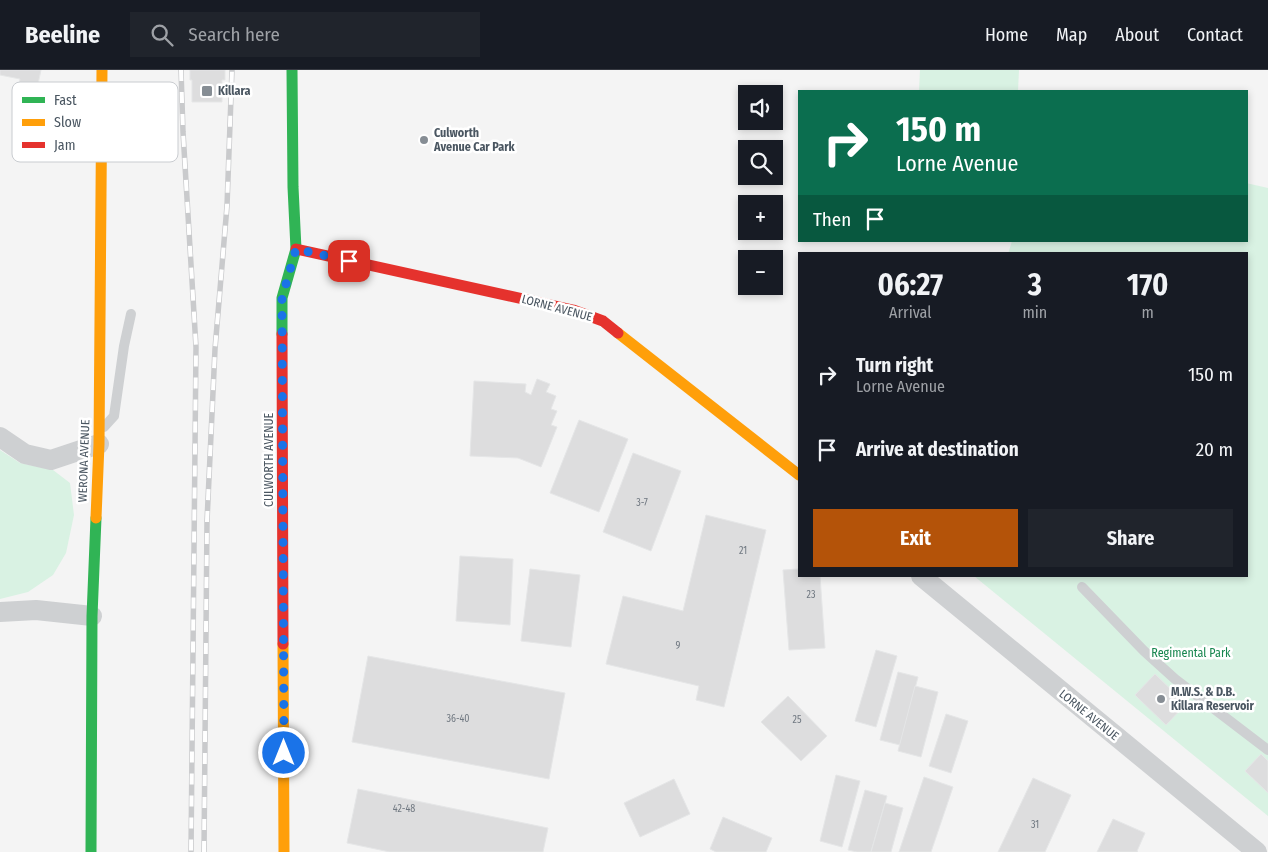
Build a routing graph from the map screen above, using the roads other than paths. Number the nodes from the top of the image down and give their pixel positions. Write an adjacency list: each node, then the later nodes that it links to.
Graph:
1 (292, 70): 3 (street, CULWORTH AVENUE)
2 (101, 162): 6 (street, WERONA AVENUE)
3 (296, 249): 7 (street, LORNE AVENUE); 14 (street, CULWORTH AVENUE)
4 (131, 314): 6 (lane)
5 (0, 437): 6 (street)
6 (99, 437): 11 (street, WERONA AVENUE)
7 (798, 475)
8 (922, 577): 15 (street, LORNE AVENUE)
9 (1082, 587): 12 (lane)
10 (0, 612): 11 (street)
11 (92, 616): 13 (street, WERONA AVENUE)
12 (1268, 750)
13 (90, 852)
14 (284, 852)
15 (1257, 852)

